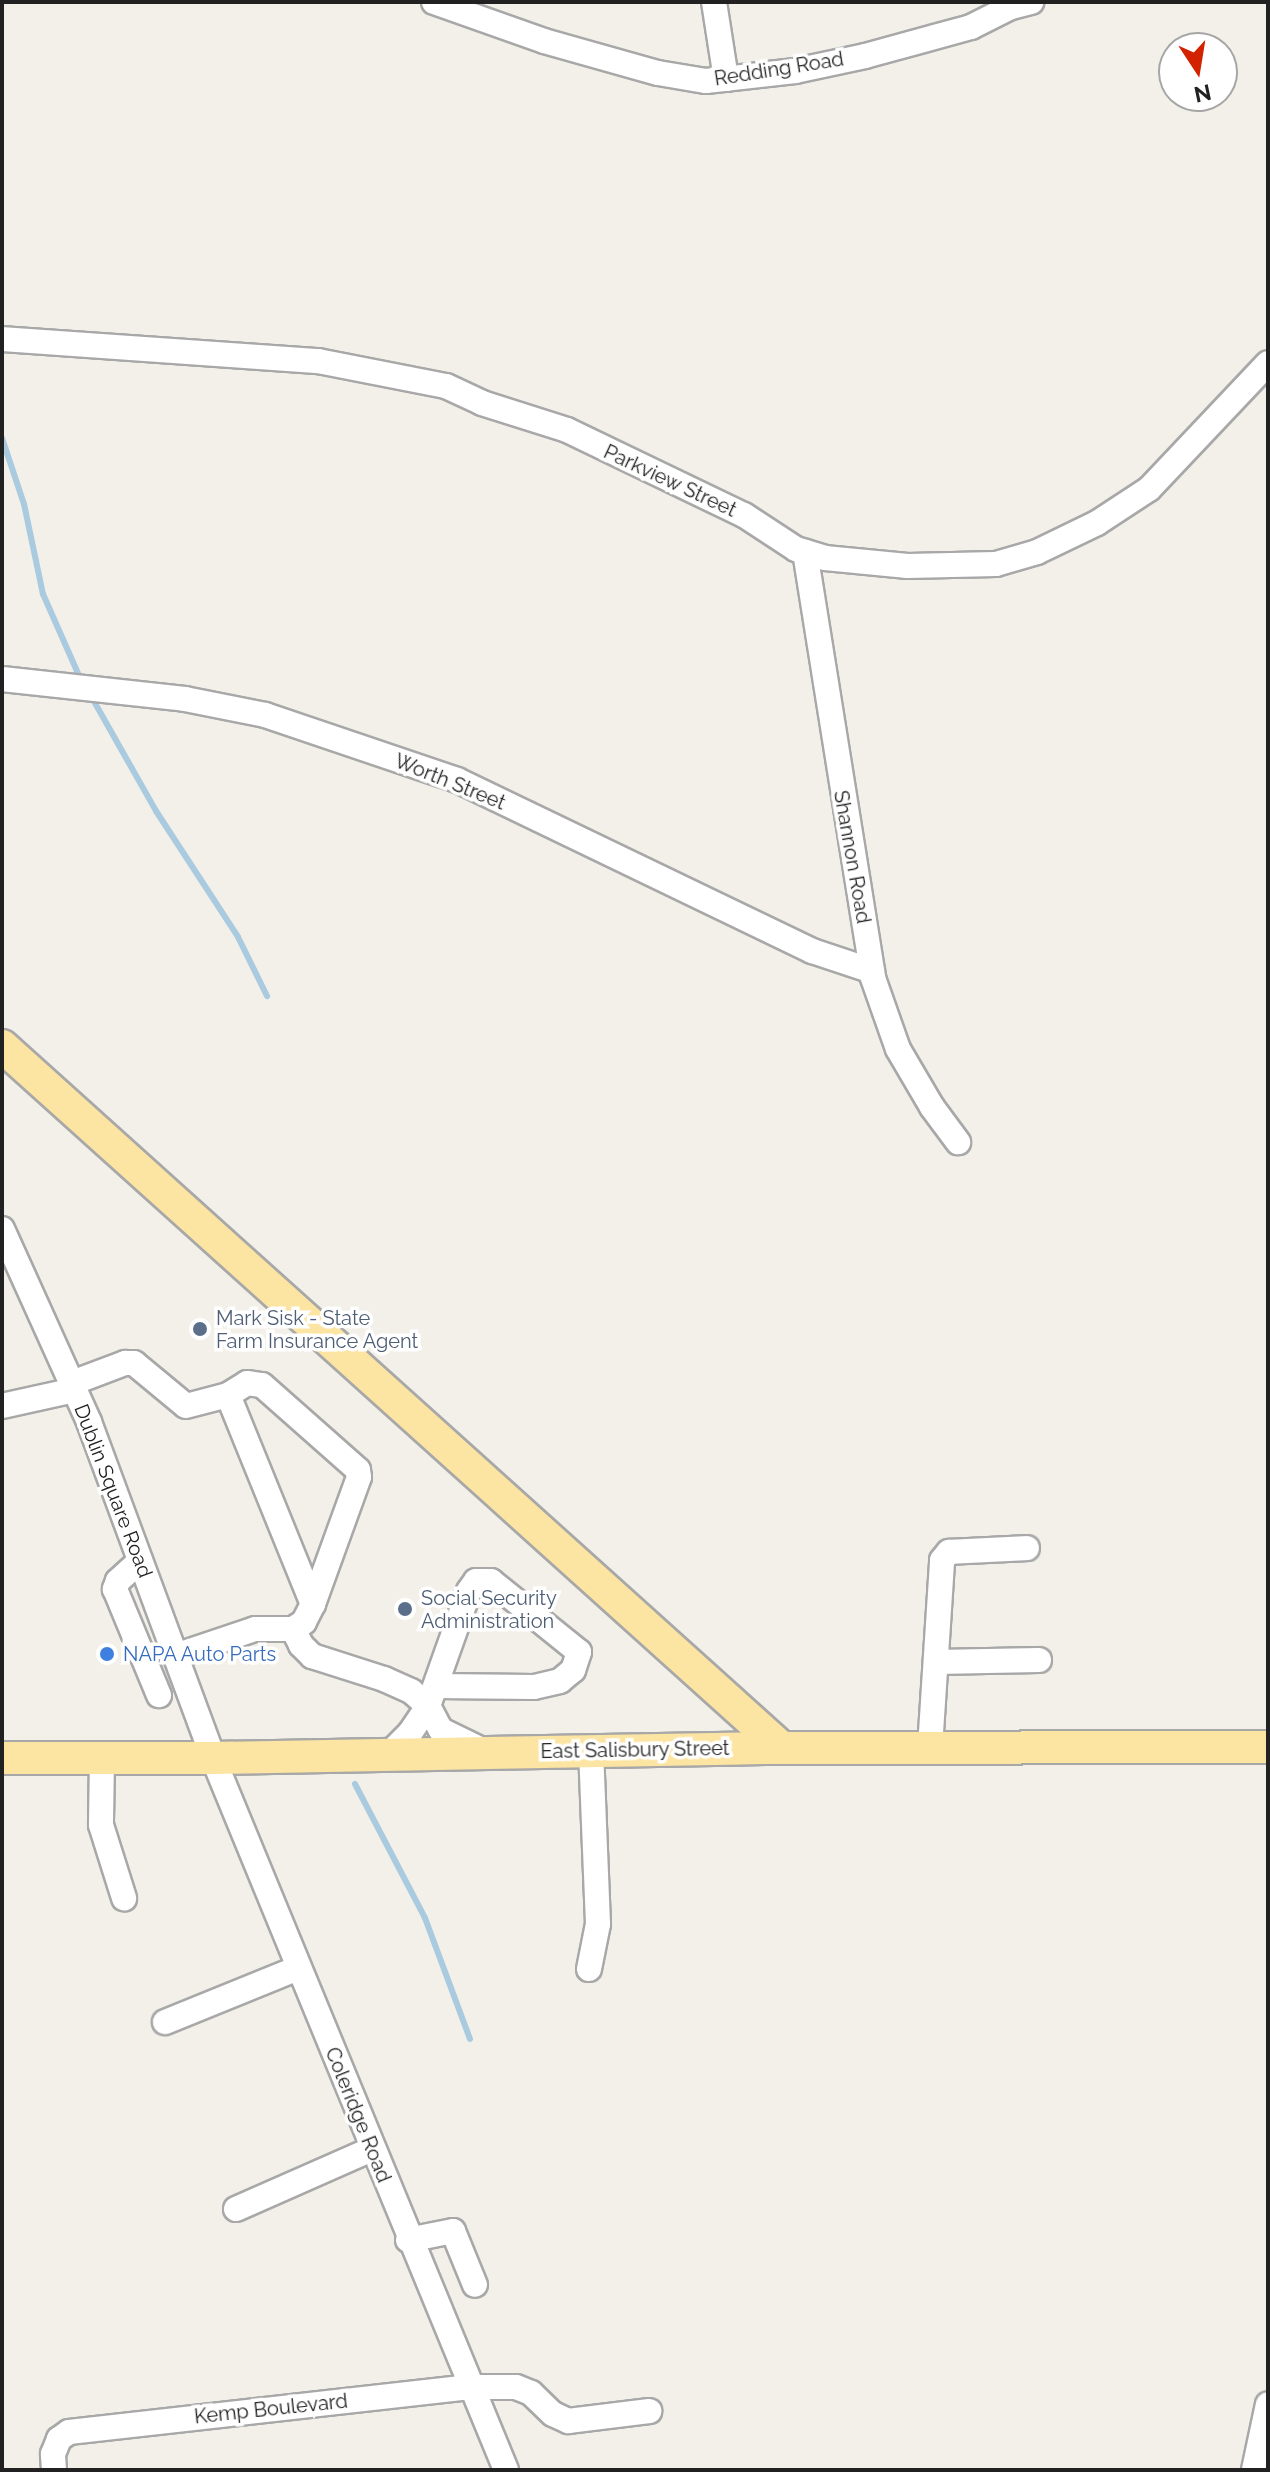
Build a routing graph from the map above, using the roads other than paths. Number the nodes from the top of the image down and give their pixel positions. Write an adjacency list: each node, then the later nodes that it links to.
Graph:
1 (434, 2): 4 (street, Redding Road)
2 (714, 2): 4 (street)
3 (1031, 2): 4 (street, Redding Road)
4 (726, 79)
5 (2, 339): 7 (street, Parkview Street)
6 (1268, 363): 7 (street, Parkview Street)
7 (805, 552): 9 (street, Shannon Road)
8 (2, 679): 9 (street, Worth Street)
9 (872, 971): 11 (street, Shannon Road)
10 (2, 1046): 26 (main road)
11 (958, 1142)
12 (4, 1237): 13 (street, Dublin Square Road)
13 (73, 1387): 14 (street); 15 (street); 17 (street, Dublin Square Road)
14 (228, 1395): 18 (street); 18 (street)
15 (2, 1406)
16 (1027, 1548): 22 (street)
17 (140, 1561): 20 (street, Dublin Square Road); 23 (street)
18 (313, 1604): 19 (street)
19 (293, 1629): 20 (street); 24 (street)
20 (175, 1656): 33 (street, Dublin Square Road)
21 (1039, 1660): 22 (street)
22 (936, 1662): 27 (street)
23 (159, 1695)
24 (432, 1696): 24 (street); 29 (street); 30 (street)
25 (1268, 1747): 27 (main road, East Salisbury Street)
26 (782, 1748): 27 (main road, East Salisbury Street); 28 (main road, East Salisbury Street)
27 (930, 1748)
28 (591, 1751): 29 (main road, East Salisbury Street); 36 (street)
29 (490, 1753): 30 (main road, East Salisbury Street)
30 (388, 1755): 33 (main road, East Salisbury Street)
31 (2, 1758): 32 (main road, East Salisbury Street)
32 (102, 1758): 33 (main road, East Salisbury Street); 34 (street)
33 (213, 1758): 35 (street, Coleridge Road)
34 (124, 1898)
35 (298, 1968): 37 (street); 38 (street, Coleridge Road)
36 (589, 1969)
37 (165, 2022)
38 (372, 2149): 39 (street); 40 (street, Coleridge Road)
39 (236, 2209)
40 (408, 2240): 41 (street); 42 (street, Coleridge Road)
41 (475, 2285)
42 (472, 2387): 44 (street, Kemp Boulevard); 45 (street, Kemp Boulevard); 47 (street, Coleridge Road)
43 (1268, 2404): 48 (street)
44 (649, 2411)
45 (54, 2470)
46 (498, 2470): 47 (street)
47 (506, 2470)
48 (1254, 2470)

